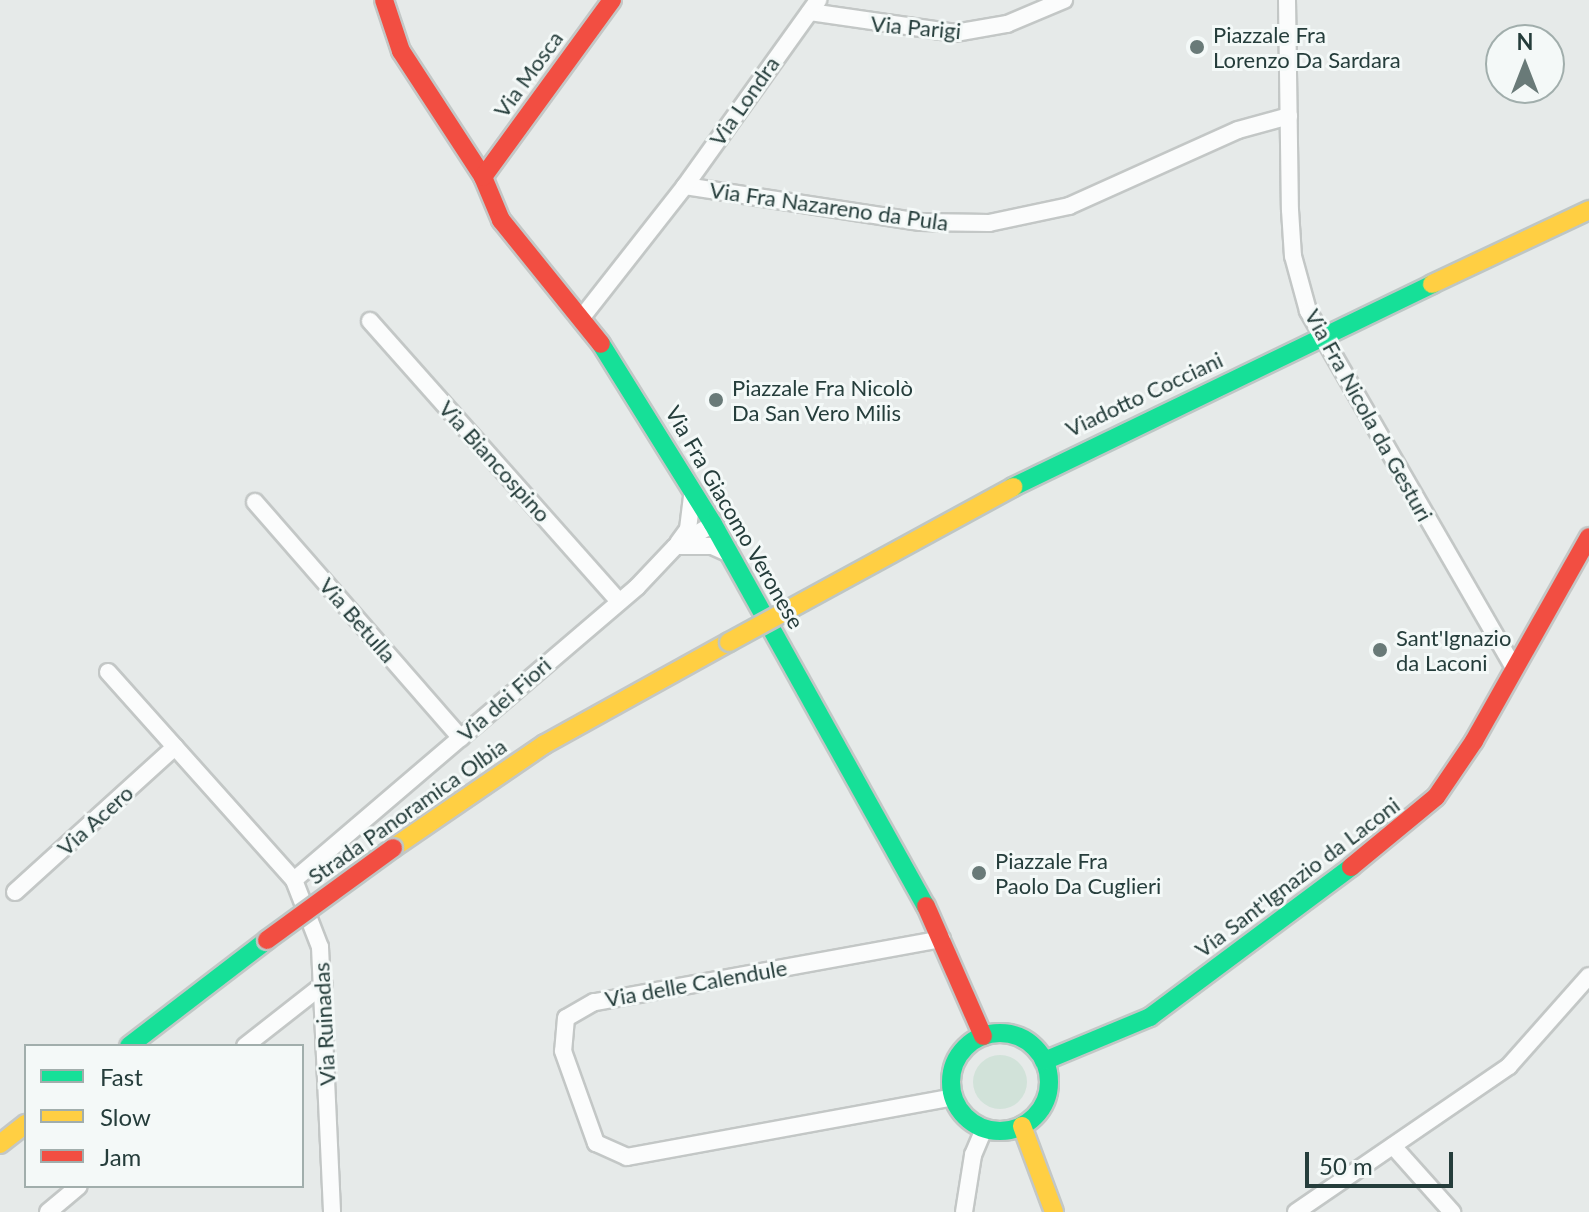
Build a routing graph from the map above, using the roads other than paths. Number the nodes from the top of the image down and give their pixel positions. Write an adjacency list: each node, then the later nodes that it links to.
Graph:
1 (384, 0): 7 (main road, Via Fra Giacomo Veronese)
2 (612, 0): 7 (main road, Via Mosca)
3 (1064, 0): 5 (street, Via Parigi)
4 (1287, 0): 6 (street, Via Fra Nicola da Gesturi)
5 (814, 6): 8 (street, Via Londra)
6 (1289, 116): 8 (street, Via Fra Nazareno da Pula); 20 (street, Via Fra Nicola da Gesturi)
7 (483, 177): 10 (main road, Via Fra Giacomo Veronese)
8 (685, 186): 10 (street, Via Londra)
9 (1589, 210): 19 (main road, Viadotto Cocciani, bridge)
10 (583, 316): 12 (main road, Via Fra Giacomo Veronese)
11 (370, 321): 18 (street, Via Biancospino)
12 (693, 491): 14 (main road, Via Fra Giacomo Veronese); 16 (street, Via dei Fiori)
13 (255, 502): 22 (street, Via Betulla)
14 (713, 524): 16 (street, Via dei Fiori); 17 (main road, Via Fra Giacomo Veronese)
15 (1589, 537): 20 (main road, Via Sant'Ignazio da Laconi)
16 (675, 547): 17 (street); 18 (street, Via dei Fiori)
17 (730, 554): 26 (main road, Via Fra Giacomo Veronese)
18 (619, 601): 22 (street, Via dei Fiori)
19 (729, 642): 30 (main road, Strada Panoramica Olbia, bridge)
20 (1513, 666): 32 (main road, Via Sant'Ignazio da Laconi)
21 (108, 672): 23 (street, Via Ruinadas)
22 (461, 738): 24 (street, Via dei Fiori)
23 (175, 747): 24 (street, Via Ruinadas); 25 (street, Via Acero)
24 (294, 880): 28 (street, Via Ruinadas)
25 (15, 892)
26 (942, 939): 29 (main road, Via Fra Giacomo Veronese); 33 (street, Via delle Calendule)
27 (1589, 976): 38 (street)
28 (324, 984): 31 (street); 41 (street, Via Ruinadas)
29 (983, 1036): 32 (main road); 33 (main road)
30 (132, 1044)
31 (248, 1044)
32 (1044, 1061): 35 (main road)
33 (953, 1097): 36 (main road)
34 (24, 1126): 37 (main road)
35 (1022, 1126): 36 (main road); 43 (main road)
36 (984, 1129): 42 (street)
37 (0, 1144)
38 (1393, 1146): 44 (street); 45 (street)
39 (77, 1188): 40 (street)
40 (48, 1212)
41 (332, 1212)
42 (964, 1212)
43 (1054, 1212)
44 (1296, 1212)
45 (1452, 1212)

